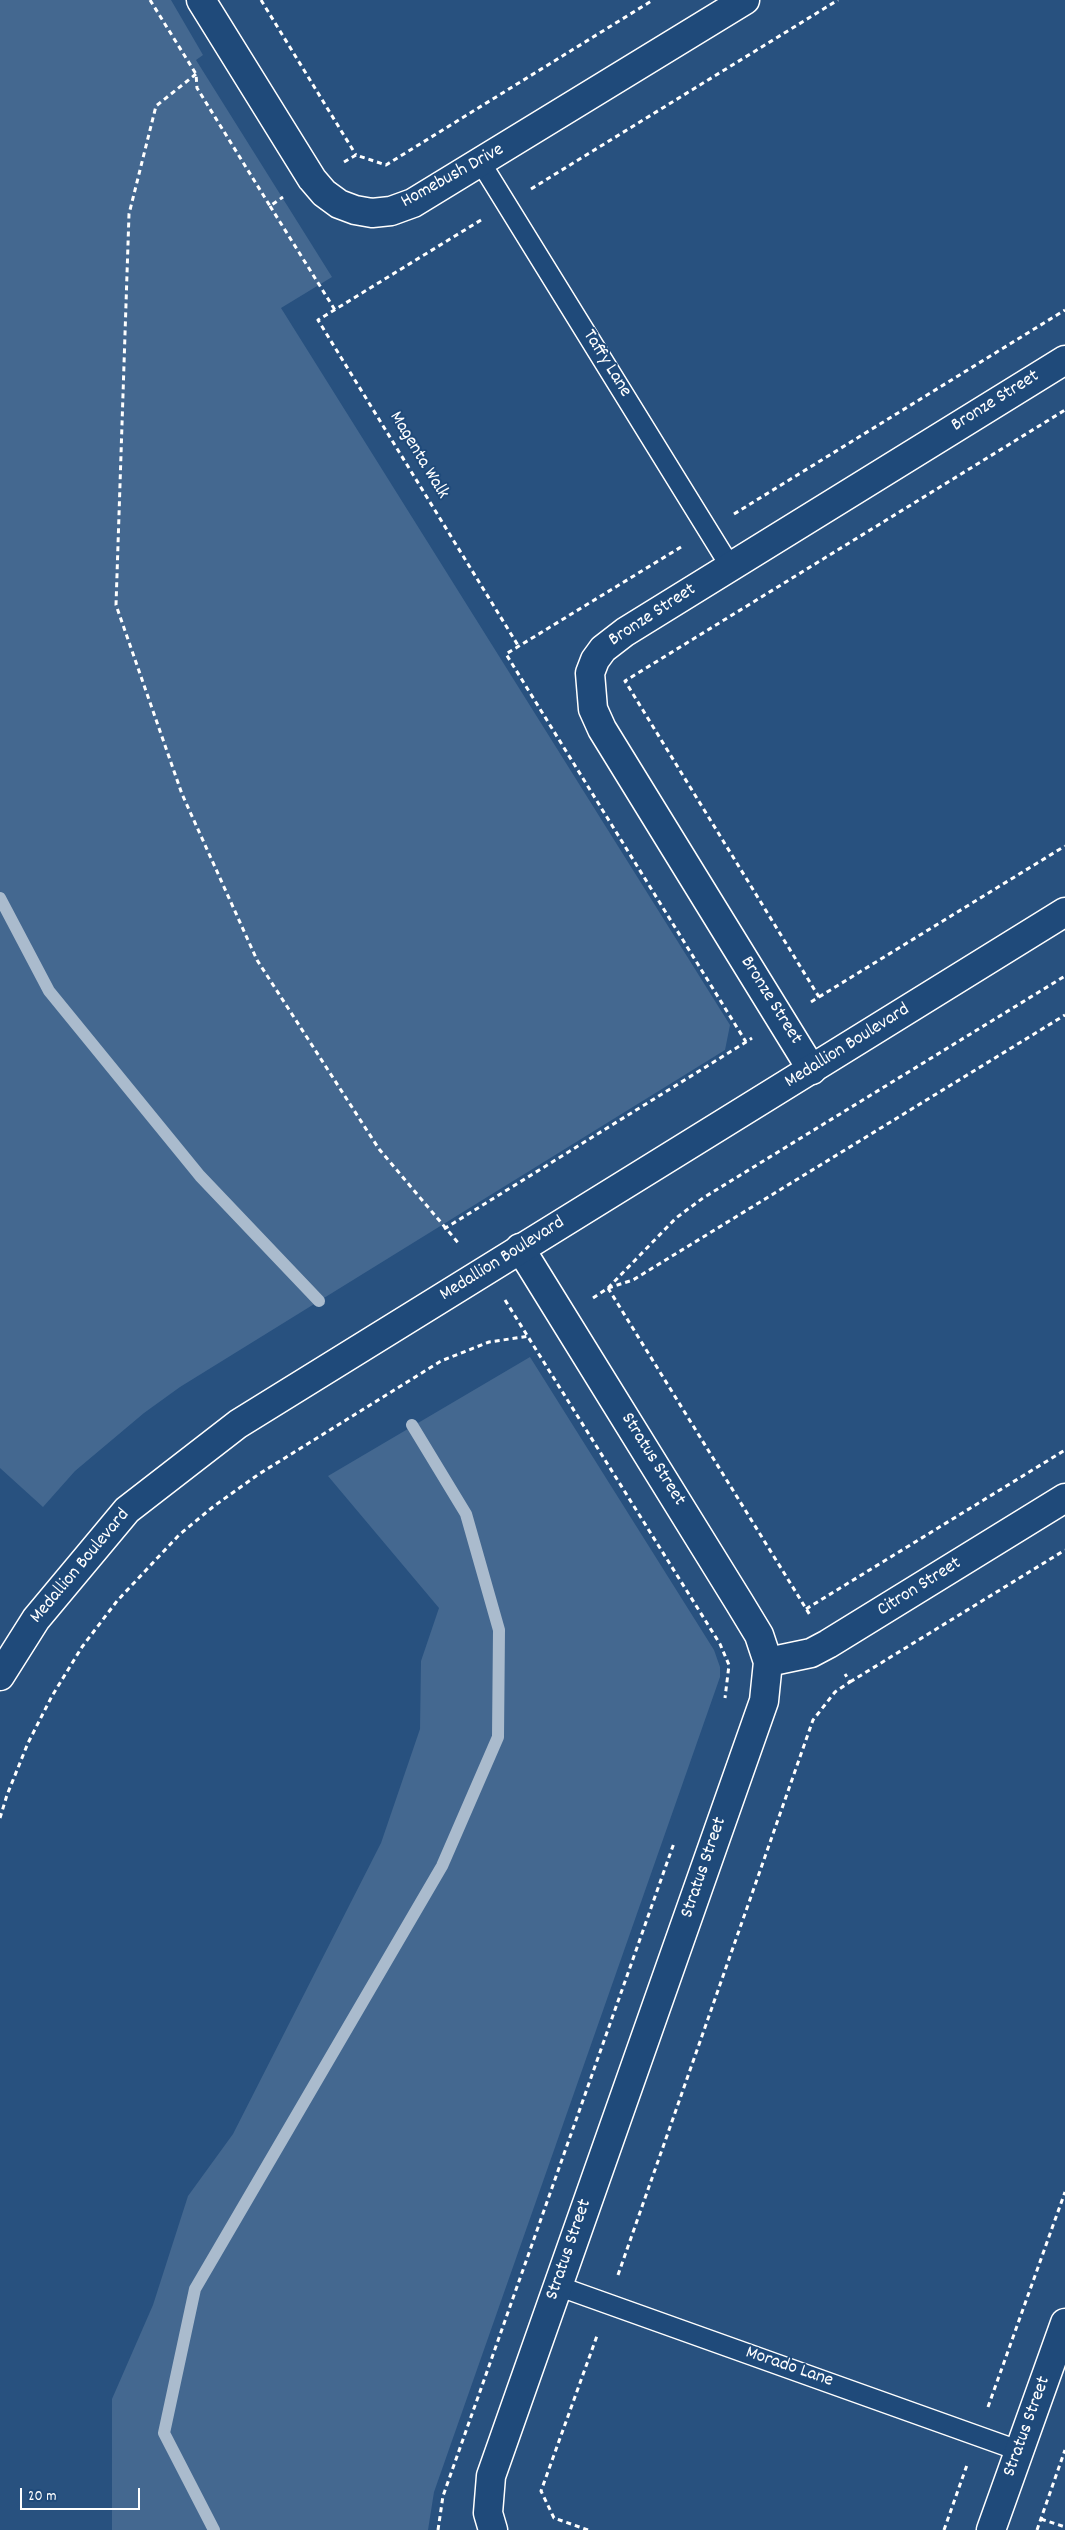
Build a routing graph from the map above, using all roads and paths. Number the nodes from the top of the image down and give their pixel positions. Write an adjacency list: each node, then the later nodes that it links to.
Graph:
1 (150, 0): 11 (path)
2 (201, 0): 9 (street, Homebush Drive)
3 (261, 0): 7 (path)
4 (653, 0): 7 (path)
5 (745, 0): 8 (street, Homebush Drive)
6 (838, 0): 10 (path, Magenta Walk)
7 (356, 155): 9 (path)
8 (481, 163): 9 (street, Homebush Drive); 10 (lane, Taffy Lane)
9 (312, 178): 11 (path)
10 (506, 204): 12 (path, Magenta Walk); 16 (lane, Taffy Lane)
11 (270, 206): 12 (path)
12 (335, 310): 18 (path, Magenta Walk)
13 (1065, 310): 16 (path)
14 (1065, 360): 17 (street, Bronze Street)
15 (1065, 410): 23 (path)
16 (708, 530): 17 (lane, Taffy Lane)
17 (730, 566): 25 (street, Bronze Street)
18 (518, 647)
19 (1065, 846): 23 (path)
20 (1065, 912): 27 (street, Medallion Boulevard)
21 (703, 970): 26 (path)
22 (1065, 976): 24 (path)
23 (819, 997): 25 (path)
24 (1065, 1015)
25 (782, 1020): 26 (path); 27 (street, Bronze Street)
26 (746, 1042): 28 (path)
27 (812, 1070): 29 (street, Medallion Boulevard)
28 (444, 1229)
29 (520, 1248): 35 (street, Stratus Street); 36 (street, Medallion Boulevard)
30 (529, 1337): 38 (path)
31 (1065, 1450): 34 (path)
32 (1065, 1498): 35 (street, Citron Street)
33 (1065, 1550): 37 (path)
34 (806, 1609)
35 (768, 1662): 40 (street, Stratus Street)
36 (0, 1676)
37 (850, 1682)
38 (0, 1818)
39 (1065, 2192): 42 (path)
40 (558, 2286): 42 (lane, Morado Lane); 47 (street, Stratus Street)
41 (1065, 2323): 44 (street, Stratus Street)
42 (978, 2434): 44 (lane, Morado Lane); 48 (path)
43 (1065, 2450): 45 (path)
44 (1020, 2451): 49 (street, Stratus Street)
45 (1041, 2519): 46 (path); 50 (path)
46 (1065, 2527)
47 (493, 2530)
48 (944, 2530)
49 (991, 2530)
50 (1037, 2530)

